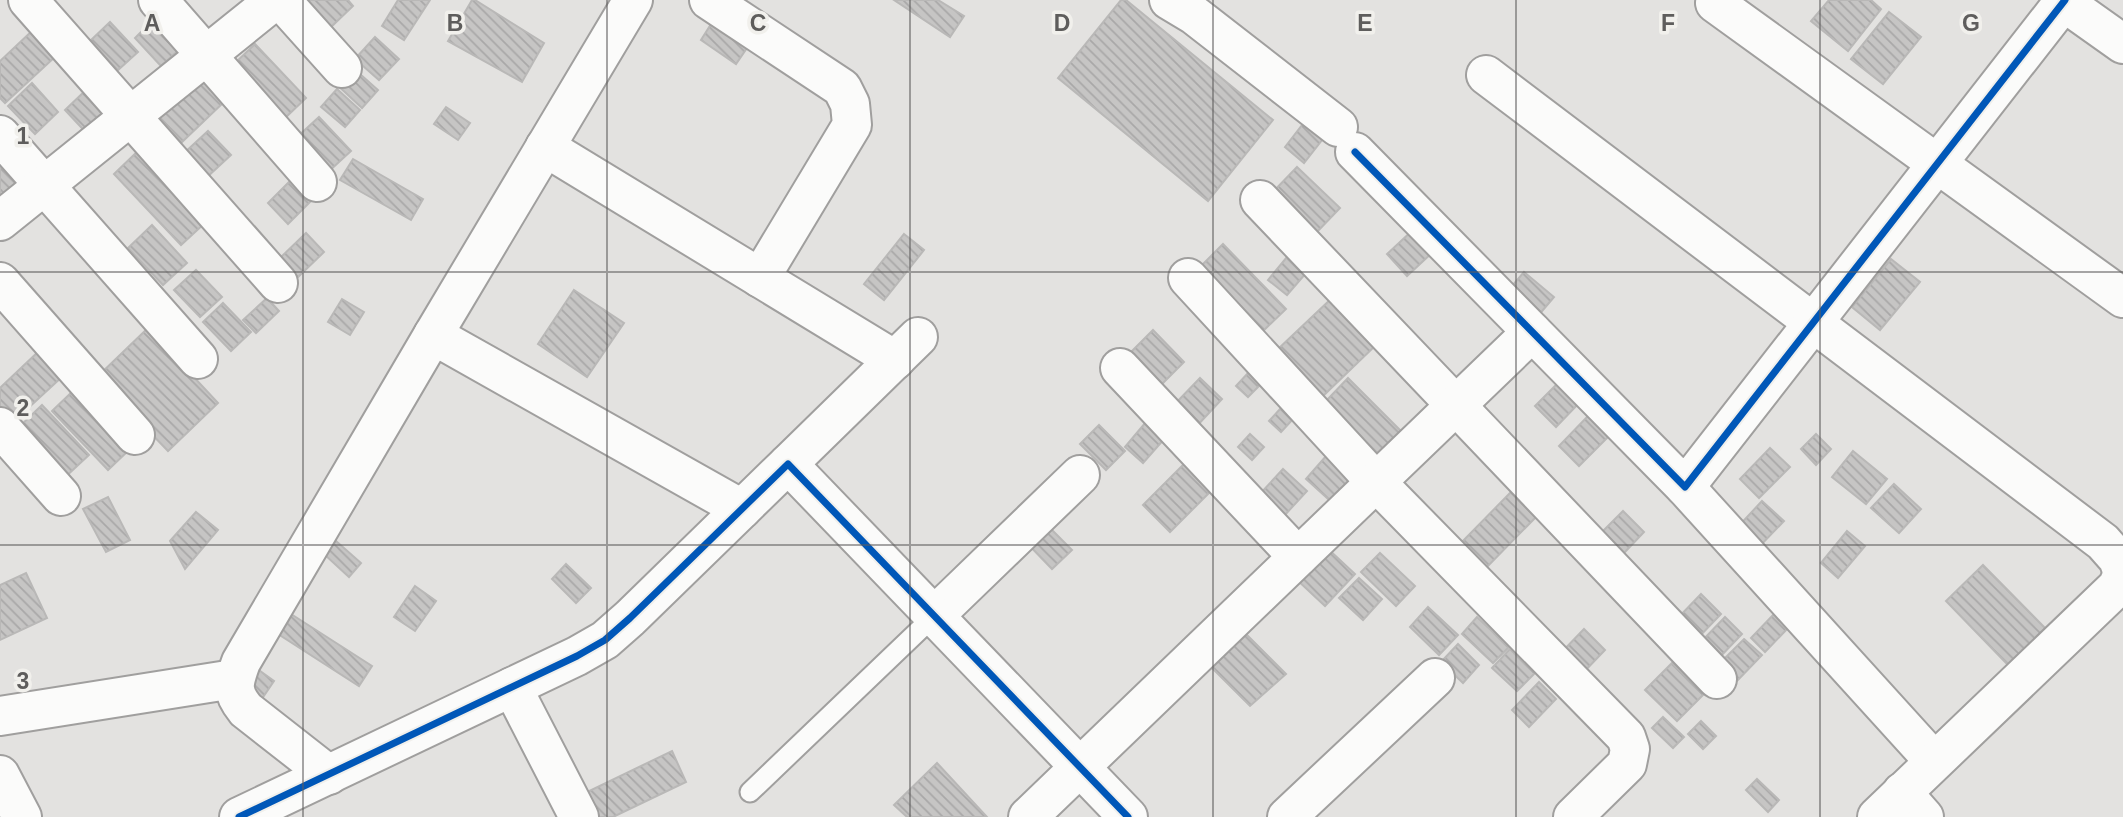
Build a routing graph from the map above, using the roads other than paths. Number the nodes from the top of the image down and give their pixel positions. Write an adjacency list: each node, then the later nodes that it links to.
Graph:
1 (29, 0): 14 (street)
2 (158, 0): 11 (street)
3 (275, 0): 11 (street)
4 (281, 0): 12 (street)
5 (633, 0): 16 (street)
6 (709, 0): 22 (street)
7 (1169, 0): 28 (street)
8 (2063, 1): 10 (street); 17 (street)
9 (1715, 3): 17 (street)
10 (2123, 44)
11 (207, 55): 14 (street); 18 (street)
12 (342, 68)
13 (1486, 75): 27 (street)
14 (130, 117): 19 (street); 25 (street)
15 (0, 135): 19 (street)
16 (545, 147): 22 (street); 29 (street)
17 (1938, 164): 26 (street); 27 (street)
18 (317, 182)
19 (44, 186): 21 (street); 30 (street)
20 (1260, 200): 32 (street)
21 (0, 221)
22 (760, 278): 35 (street)
23 (1188, 278): 37 (street)
24 (0, 282): 34 (street)
25 (278, 283)
26 (2123, 298)
27 (1814, 323): 38 (street); 42 (street)
28 (1532, 332): 32 (street); 38 (street)
29 (433, 335): 40 (street); 45 (street)
30 (198, 359)
31 (1120, 368): 41 (street)
32 (1456, 405): 37 (street); 46 (street)
33 (0, 427): 39 (street)
34 (135, 435)
35 (788, 464): 40 (street); 43 (street)
36 (1080, 475): 43 (street)
37 (1376, 482): 41 (street); 62 (street)
38 (1685, 487): 49 (street)
39 (61, 496)
40 (742, 509): 47 (street)
41 (1298, 556): 50 (street)
42 (2123, 573): 49 (street)
43 (934, 616): 50 (street); 53 (lane)
44 (1435, 678): 61 (street)
45 (234, 679): 48 (street); 52 (street)
46 (1717, 679)
47 (512, 687): 52 (street); 58 (street)
48 (0, 716)
49 (1934, 761): 55 (street)
50 (1079, 766): 59 (street); 60 (street)
51 (0, 775): 56 (street)
52 (329, 775): 54 (street)
53 (750, 792)
54 (298, 805): 57 (street)
55 (1901, 809)
56 (22, 817)
57 (239, 817)
58 (579, 817)
59 (1028, 817)
60 (1128, 817)
61 (1287, 817)
62 (1573, 817)

